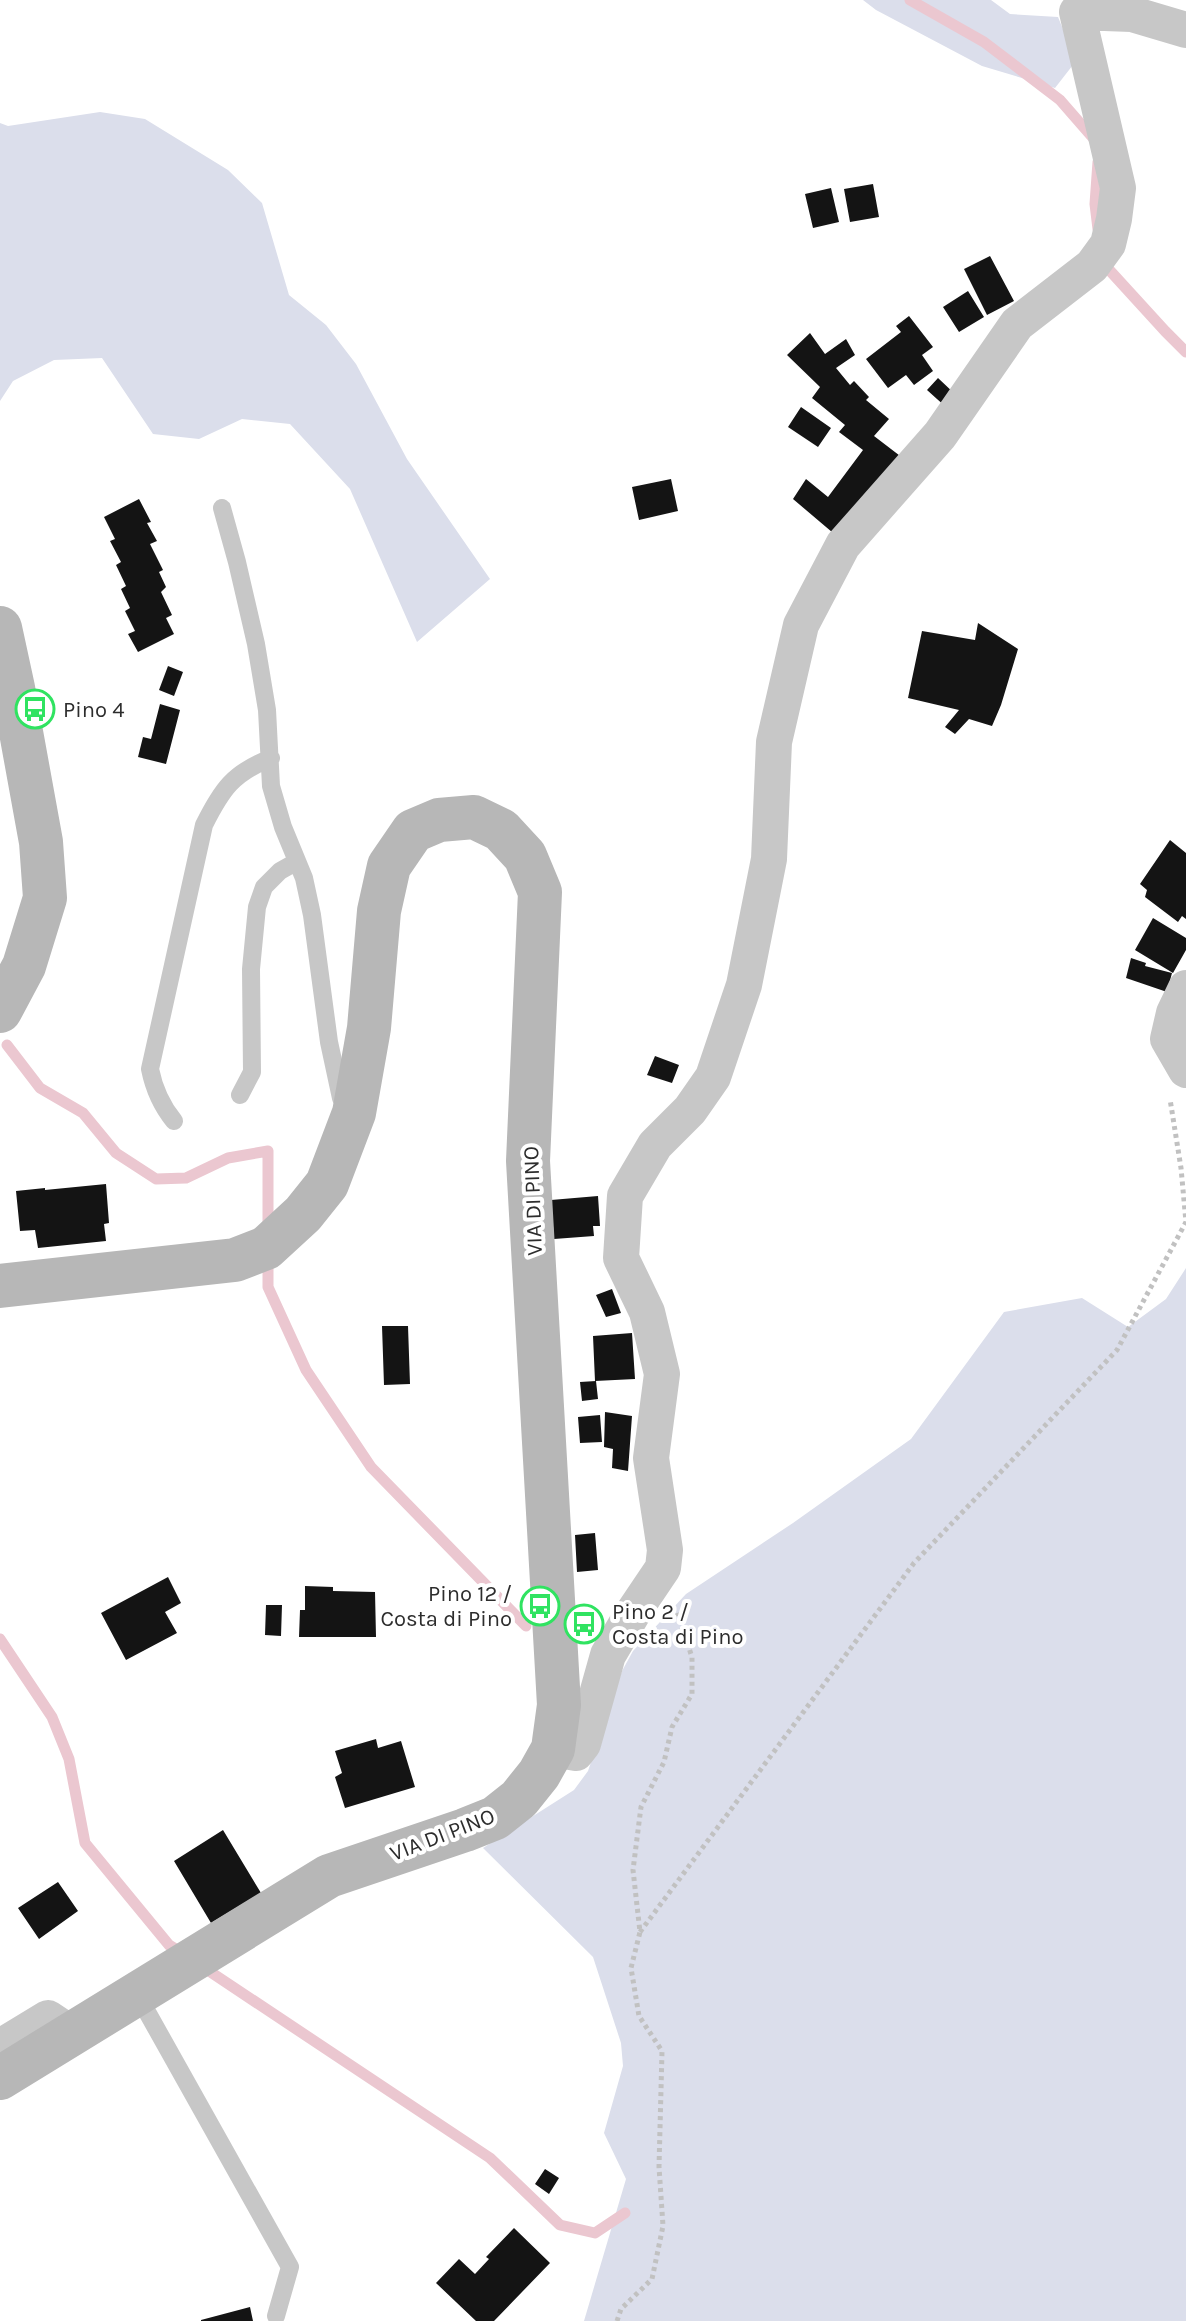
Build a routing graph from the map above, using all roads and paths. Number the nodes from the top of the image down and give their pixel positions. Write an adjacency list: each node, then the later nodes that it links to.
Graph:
1 (1186, 30): 14 (street)
2 (222, 508): 4 (lane)
3 (0, 628): 7 (street)
4 (271, 758): 5 (lane); 12 (lane)
5 (296, 862): 10 (lane); 11 (lane)
6 (1186, 988): 8 (street)
7 (0, 1011)
8 (1175, 1034): 9 (street); 16 (path)
9 (1186, 1070)
10 (240, 1095)
11 (354, 1113): 13 (street, VIA DI PINO); 15 (street, VIA DI PINO)
12 (174, 1121)
13 (0, 1286)
14 (663, 1568): 15 (street); 16 (path)
15 (553, 1749): 17 (street, VIA DI PINO)
16 (640, 1932): 22 (path)
17 (137, 1994): 18 (street, VIA DI PINO); 21 (lane)
18 (72, 2034): 19 (street); 20 (street, VIA DI PINO)
19 (0, 2047)
20 (0, 2078)
21 (276, 2316)
22 (617, 2321)

